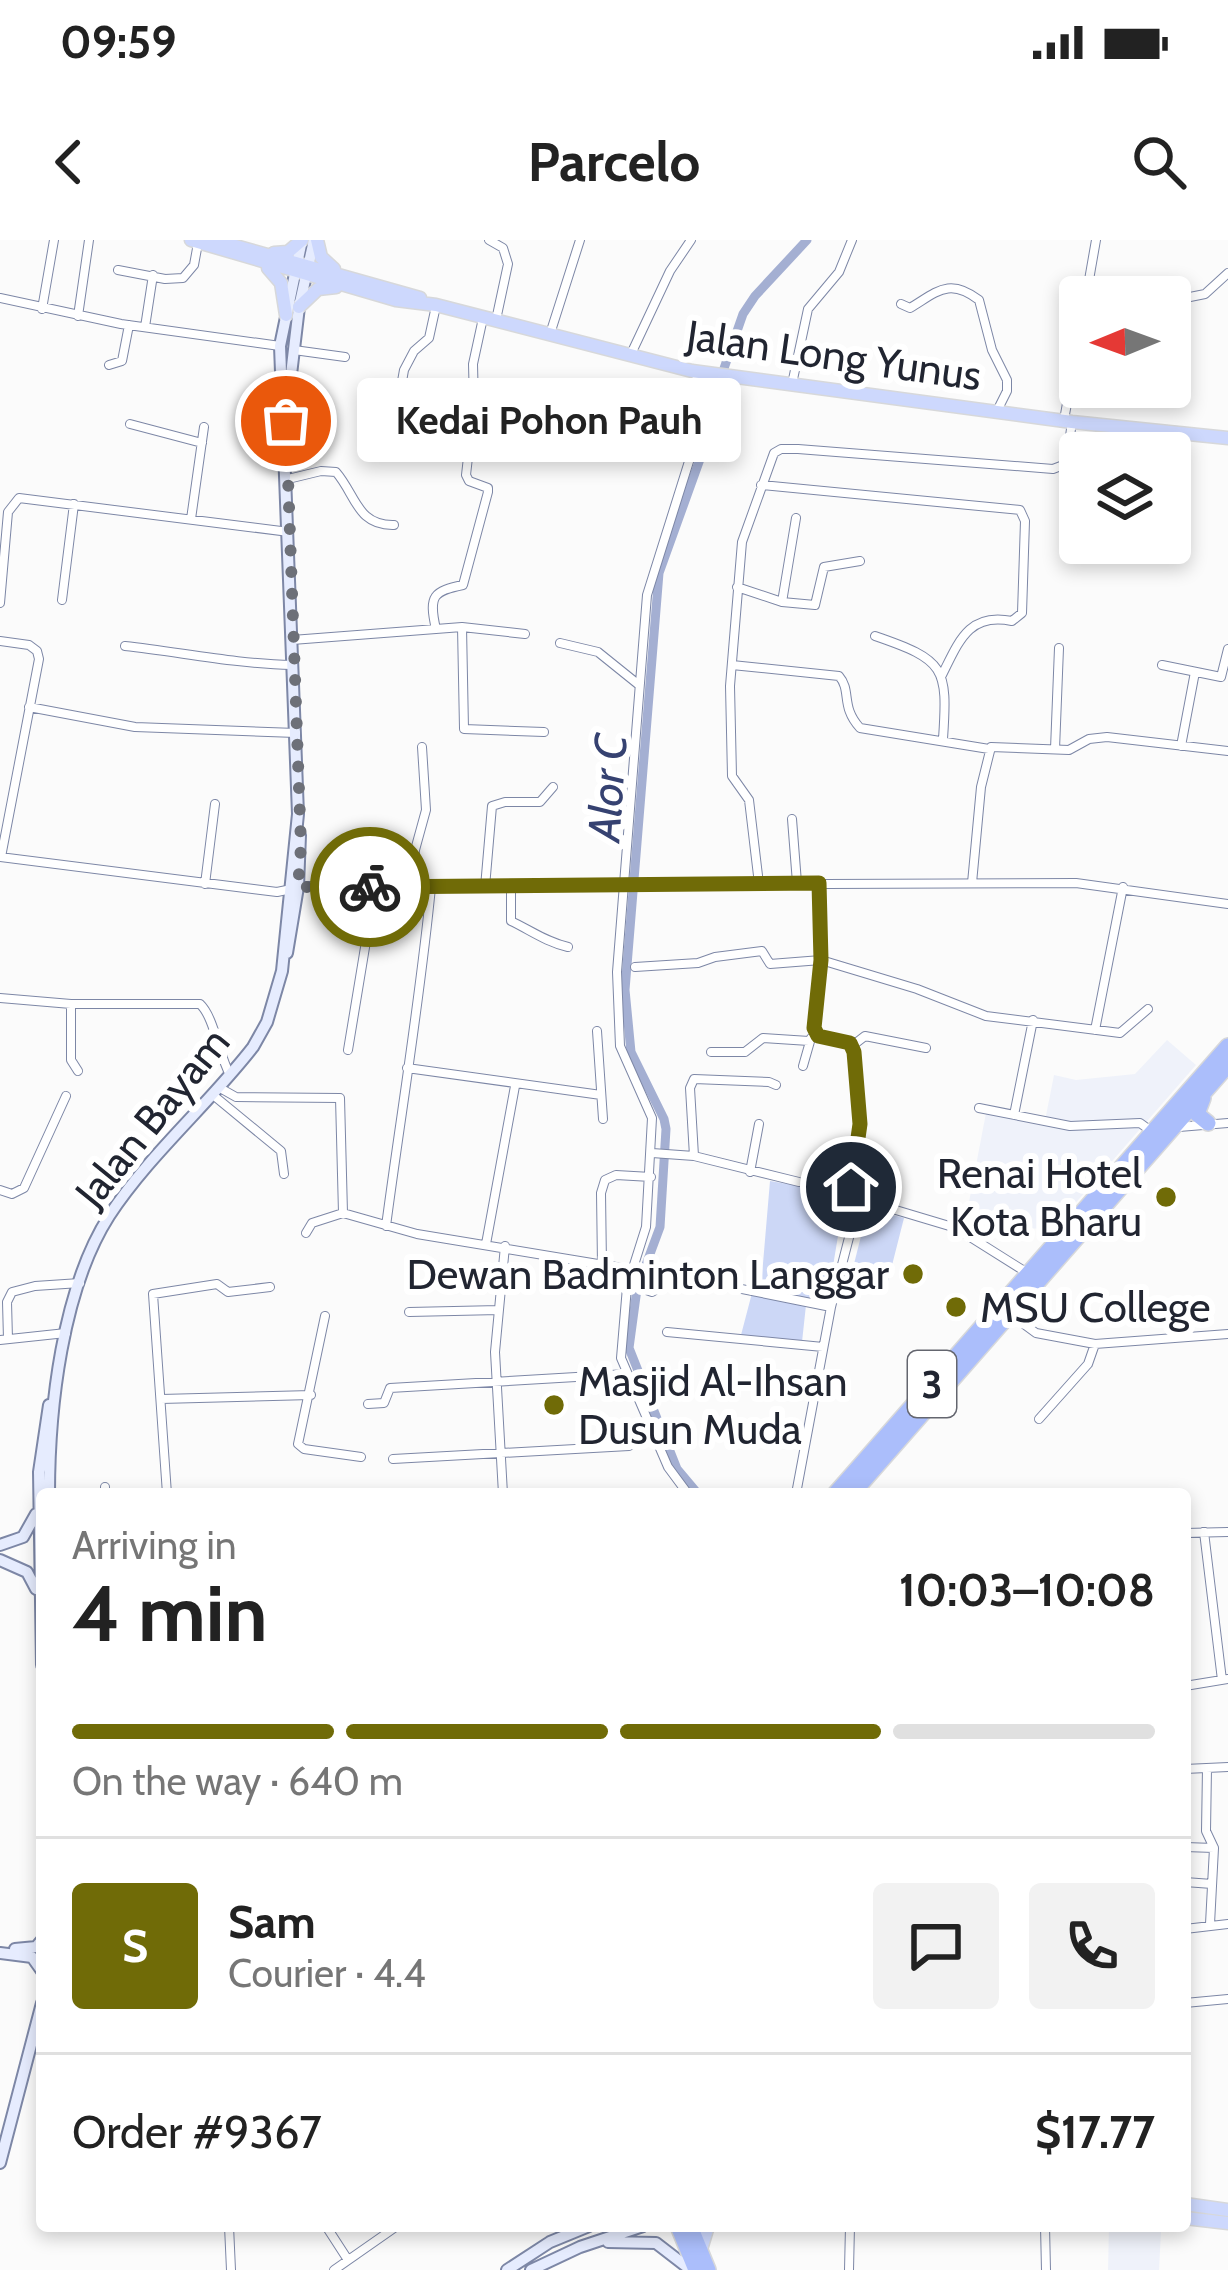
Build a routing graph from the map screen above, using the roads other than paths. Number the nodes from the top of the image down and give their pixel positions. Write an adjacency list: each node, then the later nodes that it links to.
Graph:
1 (54, 240): 24 (street)
2 (88, 240): 26 (street)
3 (214, 240): 12 (main road, Jalan Long Yunus)
4 (302, 240): 12 (main road); 13 (main road)
5 (316, 240): 13 (main road); 18 (main road)
6 (489, 240): 27 (street)
7 (580, 240): 30 (street)
8 (691, 240): 32 (street)
9 (852, 240): 36 (street)
10 (1096, 240): 17 (street)
11 (195, 242): 12 (main road, Jalan Long Yunus); 16 (street)
12 (260, 257): 13 (main road, Jalan Long Yunus); 25 (main road)
13 (302, 268): 18 (main road, Jalan Long Yunus); 23 (main road); 25 (main road)
14 (118, 270): 16 (street)
15 (1228, 273): 19 (street)
16 (153, 275): 29 (street)
17 (1090, 276)
18 (350, 282): 21 (main road, Jalan Long Yunus); 23 (main road)
19 (1191, 297)
20 (0, 298): 24 (street)
21 (436, 304): 27 (main road, Jalan Long Yunus); 40 (street)
22 (901, 304): 39 (street)
23 (299, 307): 31 (main road)
24 (42, 309): 26 (street)
25 (286, 315): 31 (main road)
26 (78, 316): 28 (street)
27 (490, 318): 30 (main road, Jalan Long Yunus); 37 (street)
28 (129, 325): 29 (street); 34 (street)
29 (145, 327): 31 (street)
30 (550, 334): 32 (main road, Jalan Long Yunus)
31 (286, 348): 33 (street); 49 (main road)
32 (631, 355): 35 (main road, Jalan Long Yunus)
33 (345, 357)
34 (109, 365)
35 (692, 371): 36 (main road, Jalan Long Yunus); 48 (street)
36 (792, 384): 39 (main road, Jalan Long Yunus)
37 (474, 404): 48 (street); 62 (street)
38 (1070, 408): 41 (street)
39 (997, 412): 41 (main road, Jalan Long Yunus)
40 (396, 415): 40 (street)
41 (1068, 422): 44 (main road, Jalan Long Yunus); 50 (street)
42 (130, 424): 47 (street)
43 (204, 427): 47 (street)
44 (1132, 429): 45 (street); 46 (main road, Jalan Long Yunus)
45 (1131, 432)
46 (1228, 438)
47 (202, 443): 53 (street)
48 (691, 455): 76 (street)
49 (288, 479): 54 (street); 55 (main road)
50 (761, 484): 57 (street); 75 (street)
51 (74, 504): 53 (street); 58 (street); 60 (street)
52 (796, 518): 59 (street)
53 (191, 519): 55 (street)
54 (394, 525)
55 (289, 532): 65 (main road)
56 (860, 561): 59 (street)
57 (737, 587): 59 (street); 72 (street)
58 (62, 600)
59 (782, 602)
60 (0, 603)
61 (462, 627): 62 (street); 63 (street); 78 (street)
62 (436, 629): 65 (street)
63 (525, 634)
64 (875, 636): 75 (street)
65 (292, 640): 71 (main road)
66 (0, 641): 77 (street)
67 (560, 643): 76 (street)
68 (124, 646): 71 (street)
69 (1059, 647): 84 (street)
70 (1228, 649): 74 (street)
71 (294, 664): 79 (main road)
72 (732, 665): 80 (street); 94 (street)
73 (1162, 665): 74 (street)
74 (1195, 672): 81 (street)
75 (942, 675): 80 (street)
76 (639, 685): 93 (street)
77 (29, 707): 79 (street); 89 (street)
78 (544, 732)
79 (297, 733): 102 (main road, Jalan Bayam)
80 (943, 739): 83 (street)
81 (1181, 746): 84 (street); 85 (street)
82 (422, 747): 99 (street)
83 (989, 749): 84 (street); 91 (street)
84 (1054, 749)
85 (1228, 751)
86 (553, 787): 96 (street)
87 (215, 803): 92 (street)
88 (792, 819): 95 (street)
89 (1, 857): 92 (street)
90 (819, 883): 91 (street); 95 (street); 105 (street)
91 (972, 883): 101 (street)
92 (205, 884): 102 (street)
93 (625, 884): 94 (street); 97 (street); 138 (street)
94 (759, 884): 95 (street)
95 (796, 884)
96 (485, 886): 97 (street); 100 (street)
97 (511, 886): 104 (street)
98 (375, 887): 99 (street); 102 (street); 117 (street)
99 (413, 887): 100 (street)
100 (431, 887): 121 (street)
101 (1123, 887): 103 (street); 111 (street)
102 (293, 889): 123 (main road, Jalan Bayam)
103 (1228, 904)
104 (568, 947)
105 (821, 960): 106 (street); 110 (street); 113 (street)
106 (635, 968)
107 (0, 998): 108 (street)
108 (71, 1004): 122 (street); 123 (street)
109 (1148, 1009): 111 (street)
110 (1033, 1020): 111 (street); 131 (street)
111 (1095, 1030)
112 (597, 1031): 128 (street)
113 (812, 1036): 114 (street); 118 (street); 120 (street)
114 (852, 1046): 116 (street); 145 (street)
115 (1228, 1046): 133 (highway, 3)
116 (926, 1048)
117 (348, 1050)
118 (711, 1052)
119 (1228, 1065): 126 (highway, 3)
120 (803, 1066)
121 (406, 1068): 125 (street); 147 (street)
122 (78, 1071)
123 (231, 1075): 127 (main road, Jalan Bayam)
124 (776, 1085): 139 (street)
125 (515, 1086): 128 (street); 149 (street)
126 (1207, 1090): 133 (highway, 3); 134 (highway)
127 (217, 1091): 141 (street); 146 (street); 153 (main road, Jalan Bayam)
128 (602, 1095): 132 (street)
129 (65, 1096): 144 (street)
130 (979, 1108): 131 (street)
131 (1014, 1115): 137 (street)
132 (603, 1119)
133 (1172, 1122): 134 (street); 137 (highway, 3); 159 (highway, 3)
134 (1208, 1123): 135 (street)
135 (1228, 1123)
136 (759, 1124): 140 (street)
137 (1151, 1130): 152 (highway, 3)
138 (655, 1153): 139 (street); 142 (street)
139 (694, 1156): 140 (street)
140 (750, 1172): 143 (street)
141 (284, 1174)
142 (651, 1177): 151 (street); 154 (street)
143 (799, 1182)
144 (0, 1190)
145 (857, 1201): 152 (street); 156 (street)
146 (343, 1213): 147 (street); 148 (street)
147 (386, 1226): 149 (street)
148 (306, 1233)
149 (486, 1244): 150 (street)
150 (505, 1246): 151 (street); 157 (street)
151 (602, 1264): 154 (street)
152 (1029, 1275): 184 (highway, 3)
153 (80, 1283): 162 (main road, Jalan Bayam); 164 (street)
154 (631, 1283): 156 (street); 168 (street)
155 (270, 1286): 171 (street)
156 (831, 1307): 166 (street)
157 (499, 1310): 158 (street); 169 (street)
158 (409, 1312)
159 (1010, 1314): 165 (street); 185 (highway, 3)
160 (325, 1316): 170 (street)
161 (667, 1332): 166 (street)
162 (67, 1333): 164 (street); 167 (main road, Jalan Bayam)
163 (1228, 1334): 165 (street)
164 (4, 1339)
165 (1095, 1344): 173 (street)
166 (823, 1347): 183 (street)
167 (60, 1365): 178 (main road); 179 (main road, Jalan Bayam)
168 (627, 1374): 169 (street); 182 (street)
169 (496, 1382): 172 (street); 175 (street)
170 (311, 1395): 171 (street); 176 (street)
171 (161, 1399): 180 (street)
172 (368, 1404)
173 (1040, 1419)
174 (629, 1446): 175 (street)
175 (501, 1453): 177 (street); 181 (street)
176 (361, 1457)
177 (393, 1459)
178 (40, 1488)
179 (50, 1488)
180 (167, 1488)
181 (503, 1488)
182 (684, 1488)
183 (797, 1488)
184 (841, 1488)
185 (857, 1488)
186 (36, 1513): 190 (main road)
187 (1204, 1532): 188 (street); 189 (street); 195 (street)
188 (1228, 1532)
189 (1191, 1533)
190 (0, 1546): 191 (main road)
191 (36, 1552)
192 (36, 1554): 193 (main road)
193 (0, 1559): 194 (main road)
194 (36, 1590)
195 (1225, 1680): 196 (street)
196 (1191, 1685)
197 (1228, 1767): 198 (street)
198 (1207, 1768): 199 (street); 201 (street)
199 (1191, 1769)
200 (1191, 1847): 201 (street)
201 (1214, 1848): 203 (street)
202 (1191, 1882): 203 (street)
203 (1212, 1884): 204 (street)
204 (1210, 1924): 205 (street); 206 (street)
205 (1228, 1924)
206 (1191, 1928)
207 (36, 1944): 208 (main road)
208 (0, 1952): 210 (main road)
209 (36, 1954): 210 (main road)
210 (23, 1955): 211 (main road)
211 (36, 1961)
212 (1228, 1999): 213 (street)
213 (1191, 2002)
214 (36, 2026): 215 (main road)
215 (0, 2163)
216 (1191, 2205): 217 (main road)
217 (1228, 2210)
218 (1191, 2219): 219 (main road)
219 (1228, 2223)
220 (229, 2232): 234 (street)
221 (330, 2232): 233 (street)
222 (388, 2232): 233 (street)
223 (570, 2232): 236 (main road)
224 (624, 2232): 231 (main road)
225 (678, 2232): 238 (highway)
226 (694, 2232): 239 (highway)
227 (695, 2232): 232 (main road)
228 (706, 2232): 232 (main road)
229 (850, 2232): 240 (street)
230 (1045, 2232): 241 (street)
231 (590, 2243): 237 (main road); 238 (main road)
232 (702, 2246): 239 (main road)
233 (348, 2260): 235 (street)
234 (231, 2270)
235 (334, 2270)
236 (506, 2270)
237 (531, 2270)
238 (694, 2270)
239 (710, 2270)
240 (849, 2270)
241 (1046, 2270)

